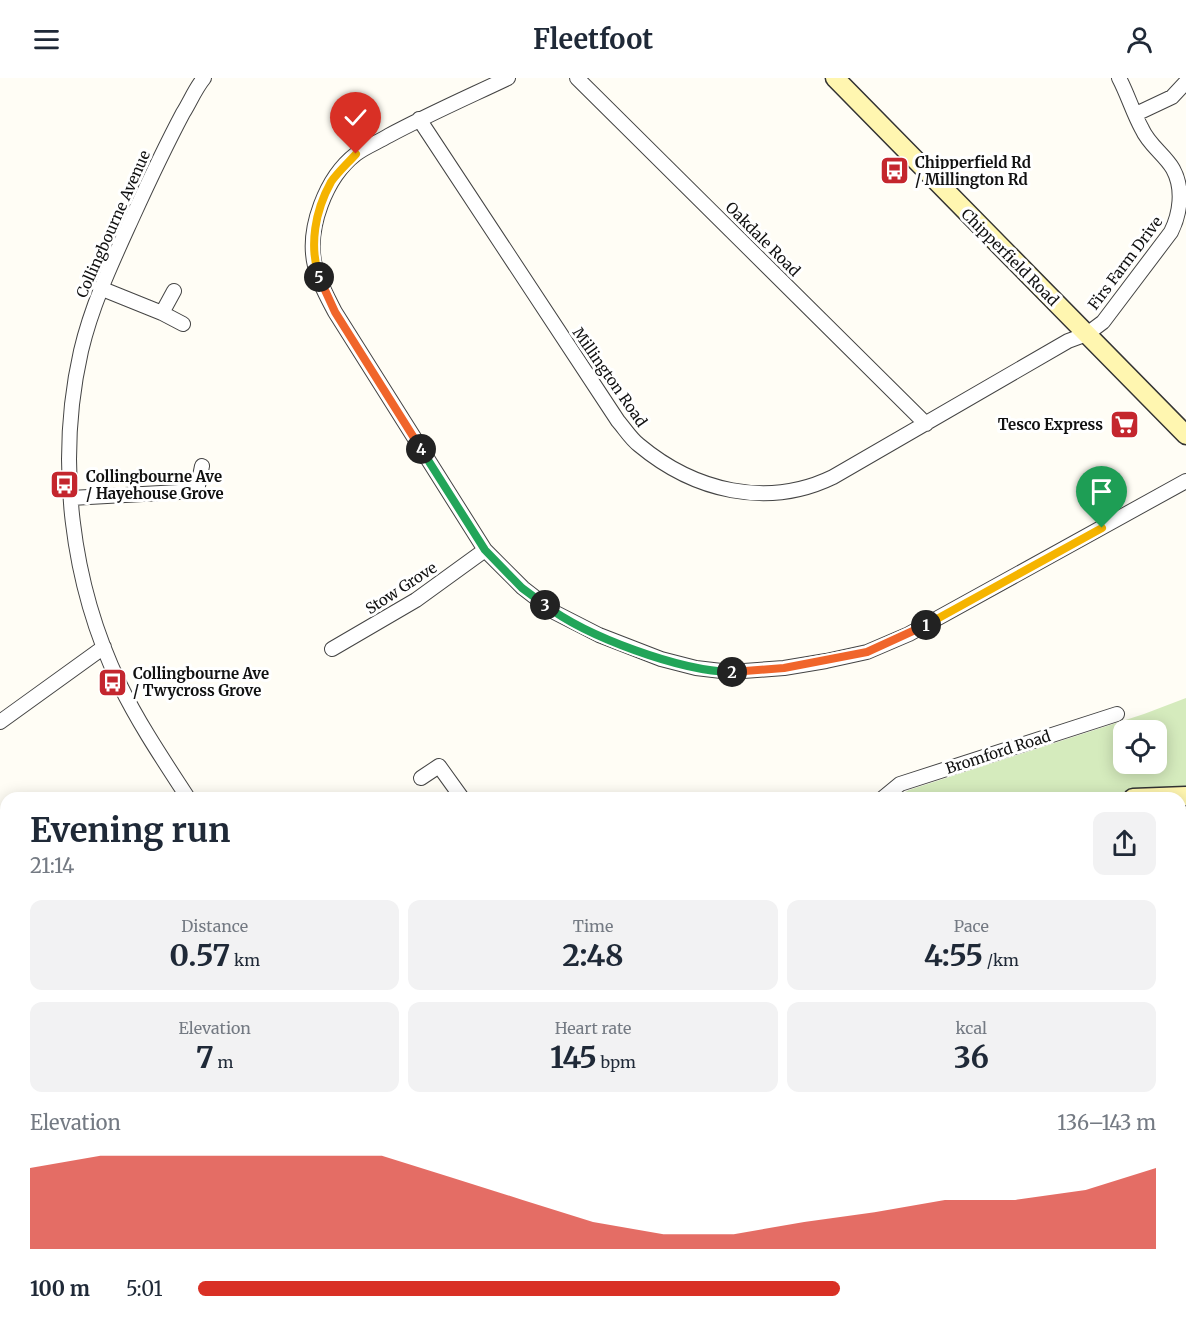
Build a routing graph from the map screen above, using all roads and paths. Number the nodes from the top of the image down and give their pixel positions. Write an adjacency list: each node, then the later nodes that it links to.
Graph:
1 (204, 78): 9 (street, Collingbourne Avenue)
2 (508, 78): 8 (street)
3 (577, 78): 14 (street, Oakdale Road)
4 (835, 78): 13 (street, Chipperfield Road)
5 (1119, 78): 7 (street, Firs Farm Drive)
6 (1186, 82): 7 (street)
7 (1136, 114): 13 (street, Firs Farm Drive)
8 (419, 119): 14 (street, Millington Road); 19 (street)
9 (100, 288): 11 (street); 18 (street, Collingbourne Avenue)
10 (174, 291): 11 (street)
11 (162, 313): 12 (street)
12 (183, 324)
13 (1088, 334): 14 (street, Millington Road); 15 (street, Chipperfield Road)
14 (926, 424)
15 (1186, 435)
16 (202, 466): 18 (street)
17 (1186, 481): 19 (street)
18 (71, 498): 20 (street, Collingbourne Avenue)
19 (485, 550): 21 (street, Stow Grove)
20 (104, 648): 23 (street); 25 (street, Collingbourne Avenue)
21 (332, 649)
22 (1117, 714): 27 (street, Bromford Road)
23 (0, 722)
24 (421, 778): 26 (street)
25 (184, 792)
26 (458, 792)
27 (891, 792)

